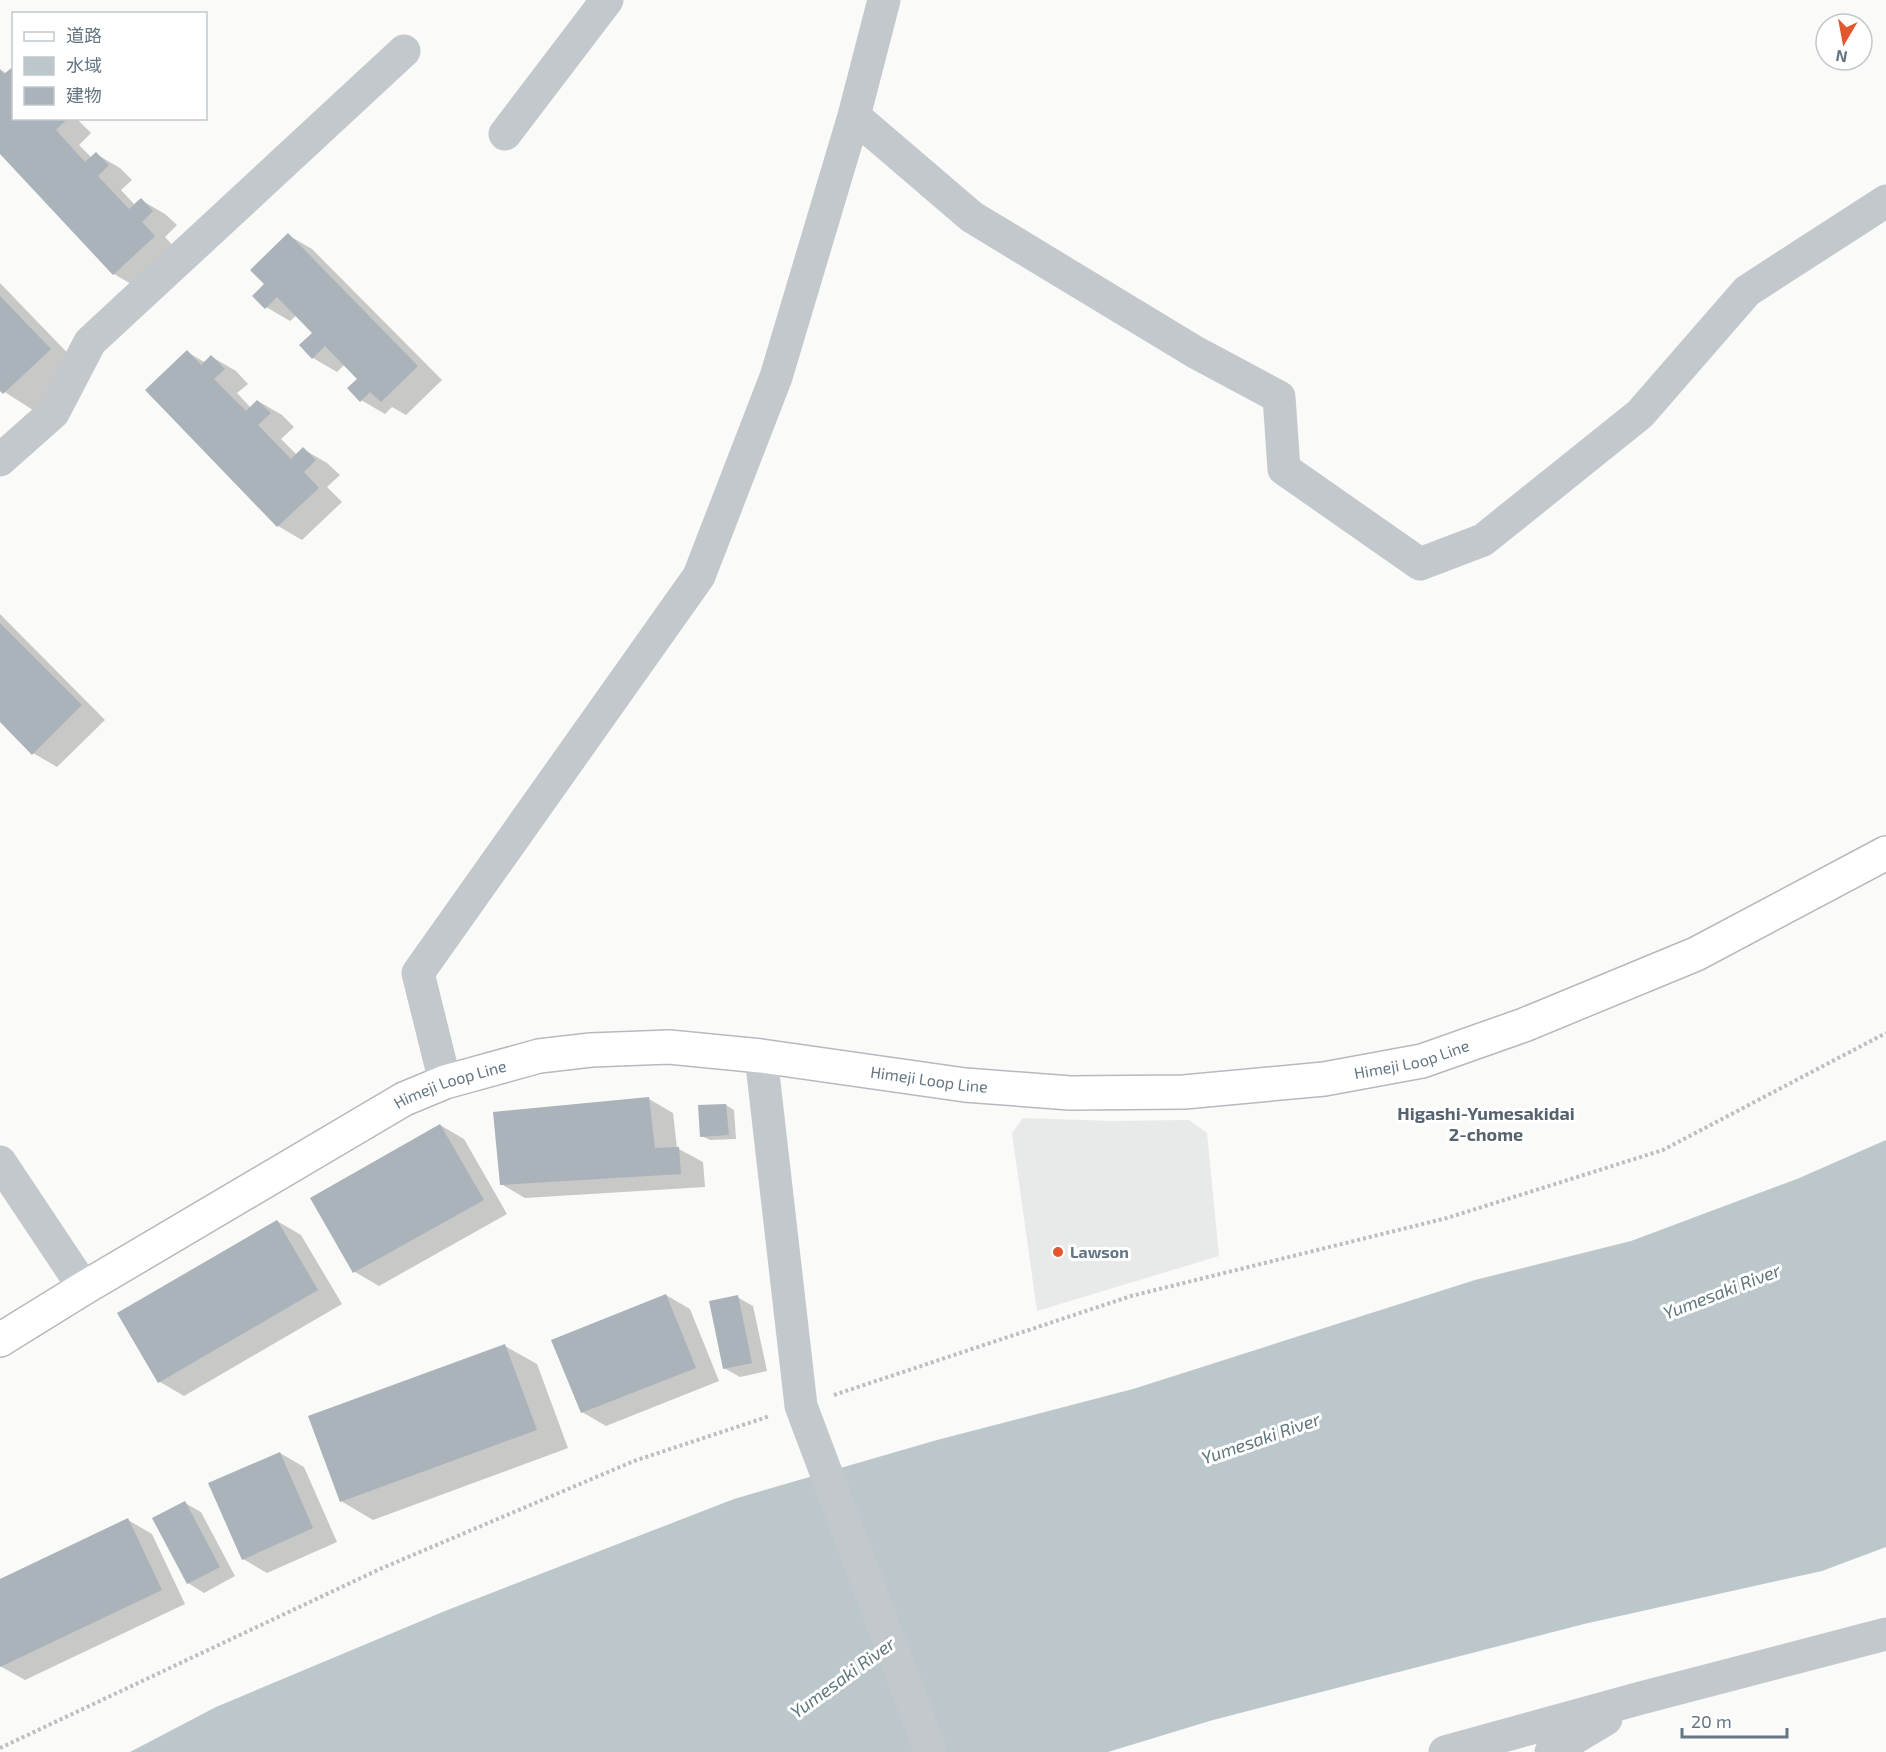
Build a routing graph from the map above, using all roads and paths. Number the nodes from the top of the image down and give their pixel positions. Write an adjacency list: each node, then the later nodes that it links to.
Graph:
1 (607, 0): 5 (street)
2 (884, 0): 4 (street)
3 (404, 51): 7 (street)
4 (854, 116): 6 (street); 11 (street)
5 (505, 134)
6 (1886, 201)
7 (0, 460)
8 (1886, 853): 10 (main road, Himeji Loop Line)
9 (1886, 1033): 15 (path)
10 (760, 1056): 11 (main road, Himeji Loop Line); 15 (street)
11 (445, 1082): 13 (main road, Himeji Loop Line)
12 (0, 1162): 13 (street)
13 (84, 1288): 14 (main road, Himeji Loop Line)
14 (0, 1340)
15 (801, 1406): 18 (path); 19 (street)
16 (1886, 1634): 17 (street)
17 (1641, 1698): 20 (street); 21 (street)
18 (0, 1748)
19 (931, 1752)
20 (1445, 1752)
21 (1551, 1752)

